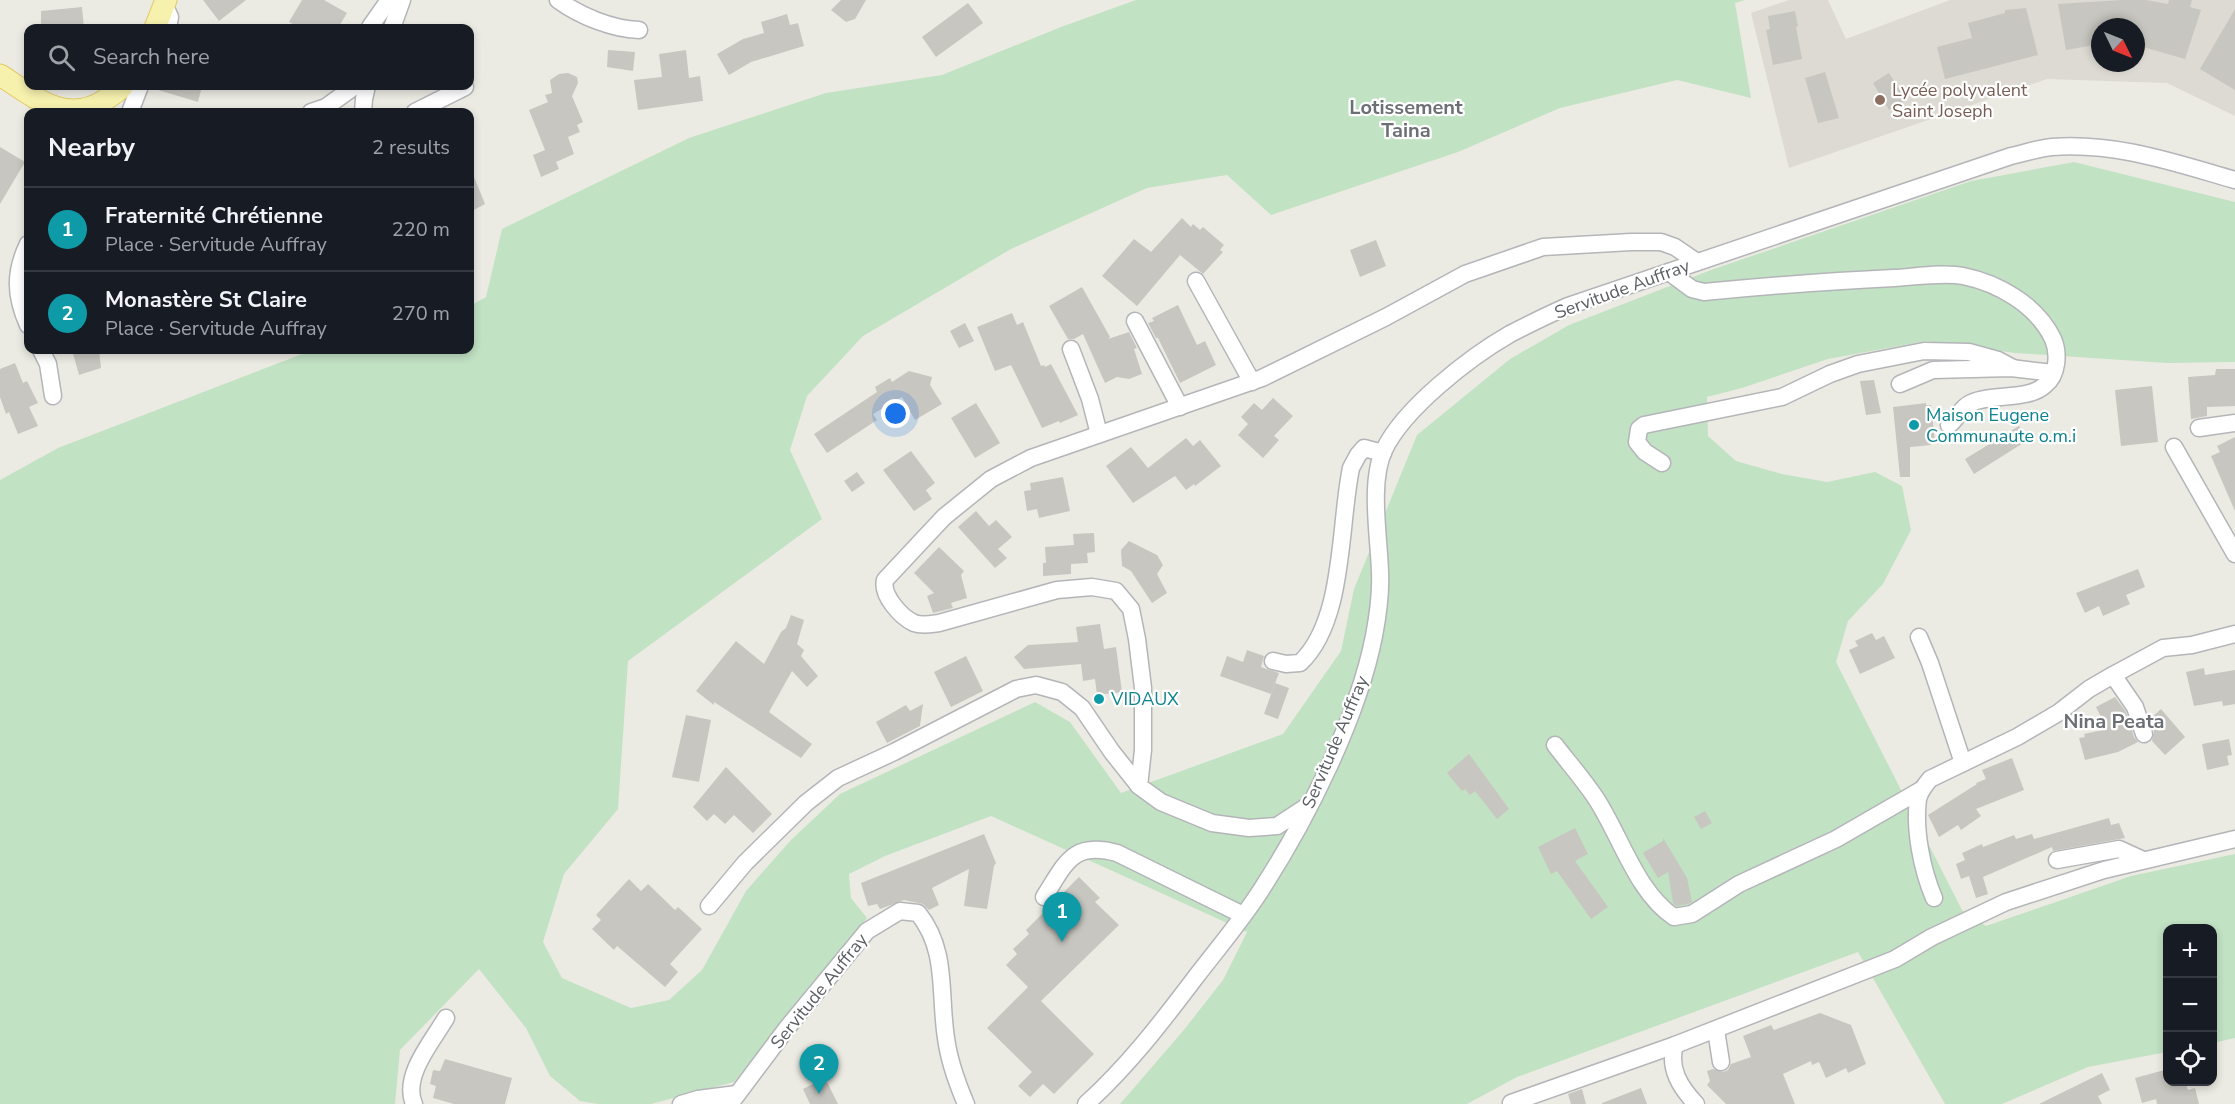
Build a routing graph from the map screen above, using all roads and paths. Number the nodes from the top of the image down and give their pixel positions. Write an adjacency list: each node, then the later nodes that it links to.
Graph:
1 (389, 0): 7 (street)
2 (402, 0): 8 (street)
3 (558, 0): 9 (street)
4 (165, 2): 5 (main road); 6 (street)
5 (157, 24)
6 (169, 24)
7 (372, 24)
8 (393, 24)
9 (639, 30)
10 (0, 75): 11 (main road)
11 (24, 90)
12 (25, 90): 18 (main road)
13 (117, 90): 19 (main road)
14 (138, 90): 20 (street)
15 (350, 90): 21 (street)
16 (366, 90): 22 (street)
17 (459, 90): 23 (street)
18 (58, 108)
19 (91, 108)
20 (132, 108)
21 (325, 108)
22 (363, 108)
23 (424, 108)
24 (2235, 180): 26 (street, Servitude Auffray)
25 (24, 257): 29 (street)
26 (1697, 262): 27 (street, Servitude Auffray); 35 (street)
27 (1669, 272): 34 (street); 44 (street, Servitude Auffray)
28 (1197, 281): 35 (street)
29 (24, 317)
30 (1135, 321): 38 (street)
31 (1071, 349): 42 (street)
32 (43, 354): 37 (street)
33 (2013, 368): 34 (street); 36 (street); 45 (street)
34 (2053, 373): 40 (street)
35 (1252, 382): 38 (street)
36 (1900, 384)
37 (53, 396)
38 (1179, 407): 42 (street)
39 (2235, 423): 41 (street)
40 (1949, 425)
41 (2199, 428)
42 (1100, 434): 54 (street)
43 (2174, 447): 46 (street)
44 (1383, 453): 49 (street); 56 (street, Servitude Auffray)
45 (1662, 463)
46 (2235, 554)
47 (2235, 634): 50 (street)
48 (1919, 637): 53 (street)
49 (1273, 661)
50 (2113, 675): 51 (street); 53 (street)
51 (2144, 734)
52 (1555, 745): 55 (street)
53 (1963, 763): 55 (street)
54 (1139, 786): 56 (street); 62 (street)
55 (1921, 790): 61 (street)
56 (1309, 805): 63 (street, Servitude Auffray)
57 (2235, 839): 59 (street)
58 (2057, 860): 59 (street)
59 (2143, 860): 65 (street)
60 (1044, 897): 63 (street)
61 (1934, 898)
62 (709, 906)
63 (1243, 915): 73 (street, Servitude Auffray)
64 (446, 1018): 70 (street)
65 (1716, 1030): 66 (street); 67 (street)
66 (1675, 1045): 69 (street); 74 (street)
67 (1721, 1062)
68 (734, 1099): 71 (street, Servitude Auffray); 72 (street, Servitude Auffray)
69 (1511, 1103)
70 (414, 1104)
71 (681, 1104)
72 (966, 1104)
73 (1086, 1104)
74 (1696, 1104)

